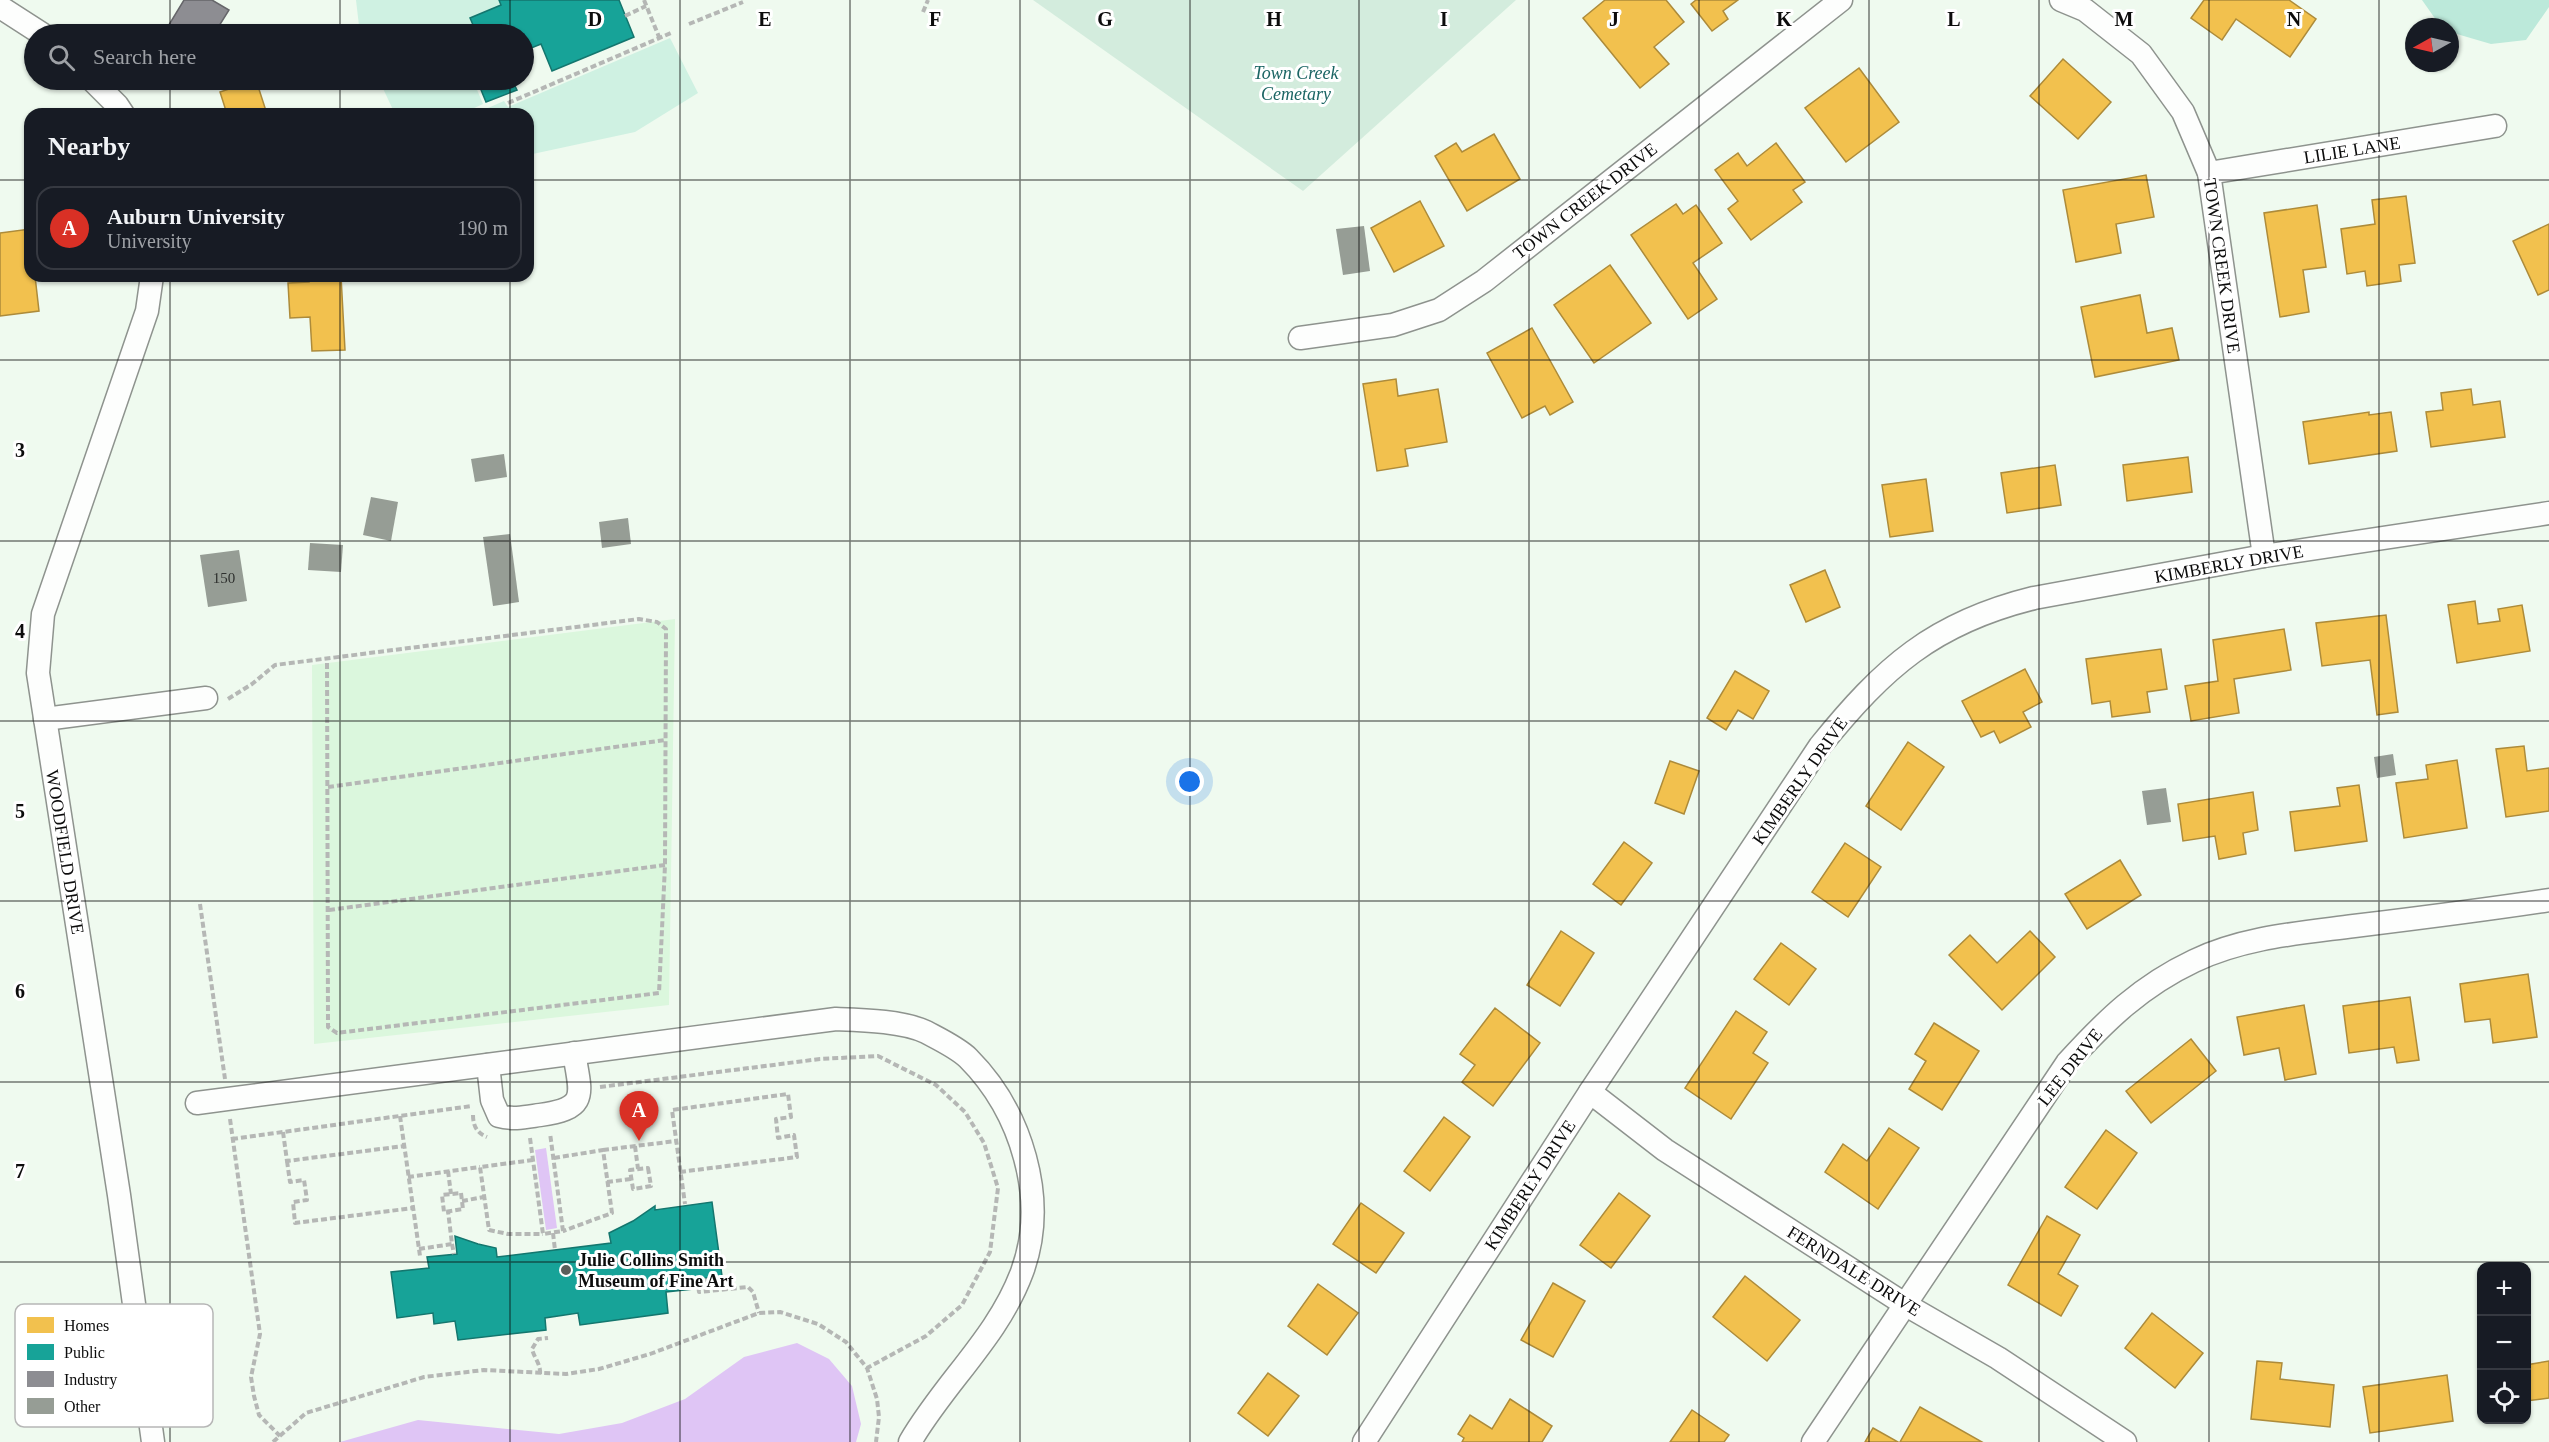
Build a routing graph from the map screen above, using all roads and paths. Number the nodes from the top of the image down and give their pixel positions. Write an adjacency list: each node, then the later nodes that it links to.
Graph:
1 (644, 0): 6 (path)
2 (928, 0): 8 (path)
3 (1841, 0): 20 (street, TOWN CREEK DRIVE)
4 (2061, 0): 18 (street, TOWN CREEK DRIVE)
5 (743, 2): 11 (path)
6 (646, 6): 9 (path); 13 (path)
7 (0, 7): 10 (street)
8 (923, 12)
9 (625, 16)
10 (26, 24)
11 (689, 24)
12 (671, 33): 13 (path)
13 (659, 37): 15 (path)
14 (102, 90): 16 (street)
15 (508, 103)
16 (119, 108)
17 (2495, 126): 18 (street, LILIE LANE)
18 (2209, 173): 22 (street, TOWN CREEK DRIVE)
19 (151, 282): 25 (street, WOODFIELD DRIVE)
20 (1300, 338)
21 (2549, 513): 22 (street, KIMBERLY DRIVE)
22 (2264, 556): 35 (street, KIMBERLY DRIVE)
23 (327, 658): 24 (path); 26 (path); 27 (path)
24 (206, 698): 25 (street)
25 (45, 719): 73 (street, WOODFIELD DRIVE)
26 (664, 740): 27 (path); 28 (path)
27 (328, 787): 31 (path)
28 (665, 865): 31 (path); 31 (path)
29 (2549, 900): 74 (street, LEE DRIVE)
30 (200, 904): 36 (path)
31 (328, 910)
32 (574, 1053): 33 (street); 33 (street); 84 (street)
33 (488, 1065): 36 (street)
34 (597, 1088): 77 (path)
35 (1590, 1092): 74 (street, FERNDALE DRIVE); 85 (street, KIMBERLY DRIVE)
36 (228, 1099): 37 (street); 43 (path)
37 (197, 1103)
38 (472, 1106): 39 (path)
39 (400, 1116): 40 (path); 45 (path)
40 (284, 1132): 43 (path); 50 (path)
41 (550, 1132): 48 (path)
42 (530, 1136): 49 (path)
43 (232, 1139): 80 (path)
44 (676, 1141): 46 (path); 54 (path); 54 (path)
45 (404, 1146): 50 (path); 55 (path)
46 (635, 1146): 47 (path); 52 (path)
47 (603, 1150): 48 (path); 57 (path)
48 (554, 1158): 64 (path)
49 (533, 1160): 51 (path); 66 (path)
50 (287, 1161): 62 (path)
51 (480, 1167): 53 (path); 59 (path)
52 (638, 1169): 56 (path); 56 (path)
53 (448, 1171): 55 (path); 58 (path)
54 (680, 1172): 61 (path)
55 (408, 1177): 62 (path)
56 (631, 1179): 57 (path)
57 (608, 1182): 64 (path)
58 (451, 1194): 60 (path); 63 (path)
59 (484, 1197): 60 (path); 66 (path)
60 (462, 1201): 63 (path)
61 (685, 1204)
62 (413, 1208): 68 (path)
63 (448, 1211): 67 (path)
64 (564, 1231): 65 (path)
65 (552, 1233): 66 (path); 69 (path)
66 (543, 1234)
67 (453, 1244): 68 (path); 70 (path)
68 (419, 1249): 71 (path)
69 (555, 1250)
70 (454, 1254)
71 (420, 1256)
72 (720, 1289): 72 (path); 75 (path)
73 (134, 1304)
74 (1906, 1305): 86 (street, LEE DRIVE); 87 (street, FERNDALE DRIVE)
75 (759, 1313): 77 (path); 78 (path)
76 (548, 1338): 78 (path)
77 (867, 1368): 83 (path)
78 (540, 1374): 80 (path)
79 (151, 1427): 81 (street, WOODFIELD DRIVE)
80 (280, 1436): 82 (path)
81 (153, 1442)
82 (273, 1442)
83 (876, 1442)
84 (910, 1442)
85 (1364, 1442)
86 (1813, 1442)
87 (2125, 1442)

